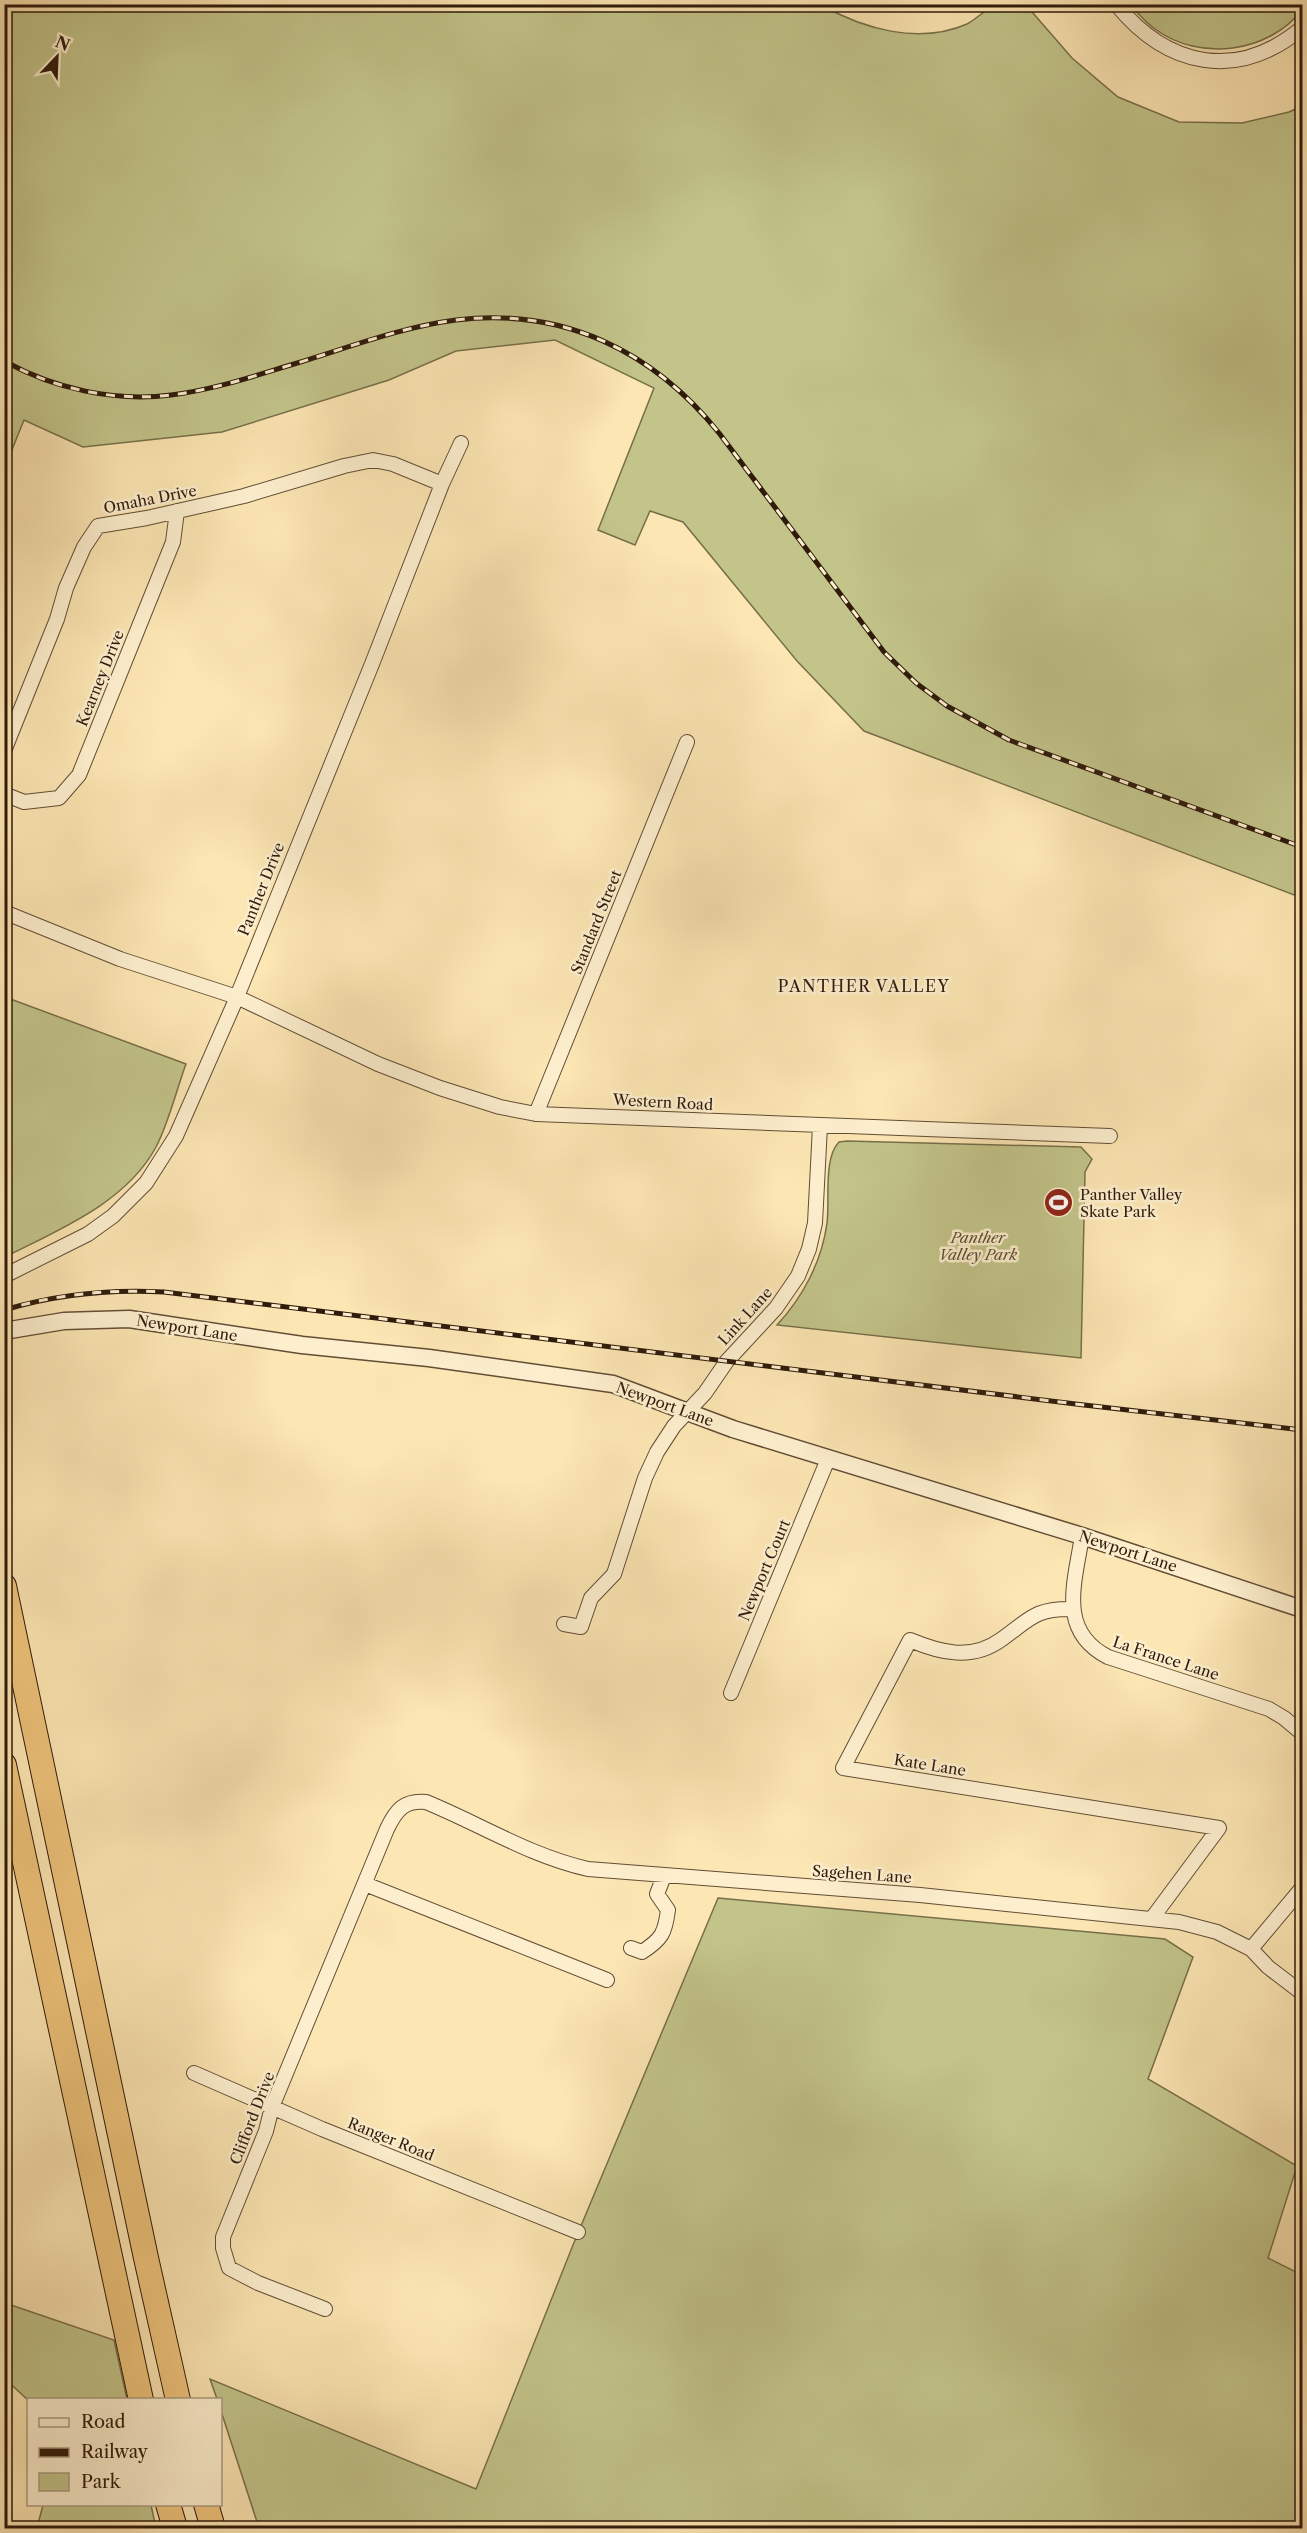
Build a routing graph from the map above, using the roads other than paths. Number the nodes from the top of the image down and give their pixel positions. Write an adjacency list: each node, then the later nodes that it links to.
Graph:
1 (1116, 4): 2 (street)
2 (1302, 28)
3 (461, 443): 4 (street, Panther Drive)
4 (442, 484): 5 (street, Omaha Drive); 10 (street, Panther Drive)
5 (177, 511): 7 (street, Omaha Drive); 8 (street, Kearney Drive)
6 (687, 742): 11 (street, Standard Street)
7 (4, 751)
8 (4, 794)
9 (4, 912): 10 (street, Western Road)
10 (237, 997): 11 (street, Western Road); 14 (street, Panther Drive)
11 (536, 1114): 12 (street, Western Road)
12 (820, 1126): 13 (street, Western Road); 16 (street, Link Lane)
13 (1110, 1136)
14 (4, 1276)
15 (4, 1331): 16 (street, Newport Lane)
16 (688, 1413): 17 (street, Newport Lane); 22 (street, Link Lane)
17 (828, 1460): 18 (street, Newport Lane); 23 (street, Newport Court)
18 (1082, 1536): 20 (street); 21 (street, Newport Lane)
19 (4, 1586): 40 (highway)
20 (1072, 1609): 24 (street, La France Lane); 30 (street, Kate Lane)
21 (1302, 1609)
22 (564, 1624)
23 (731, 1693)
24 (1302, 1733)
25 (4, 1765): 39 (highway)
26 (410, 1802): 27 (street, Sagehen Lane); 28 (street, Clifford Drive)
27 (664, 1876): 30 (street, Sagehen Lane); 31 (street)
28 (365, 1884): 33 (street); 36 (street, Clifford Drive)
29 (1302, 1888): 32 (street)
30 (1153, 1917): 32 (street, Sagehen Lane)
31 (632, 1948)
32 (1251, 1949): 34 (street, Sagehen Lane)
33 (607, 1980)
34 (1302, 1993)
35 (194, 2073): 36 (street, Ranger Road)
36 (272, 2107): 37 (street, Ranger Road); 38 (street, Clifford Drive)
37 (578, 2232)
38 (325, 2309)
39 (141, 2398)
40 (178, 2398)
41 (168, 2506): 43 (highway)
42 (206, 2506): 44 (highway)
43 (175, 2529)
44 (213, 2529)

